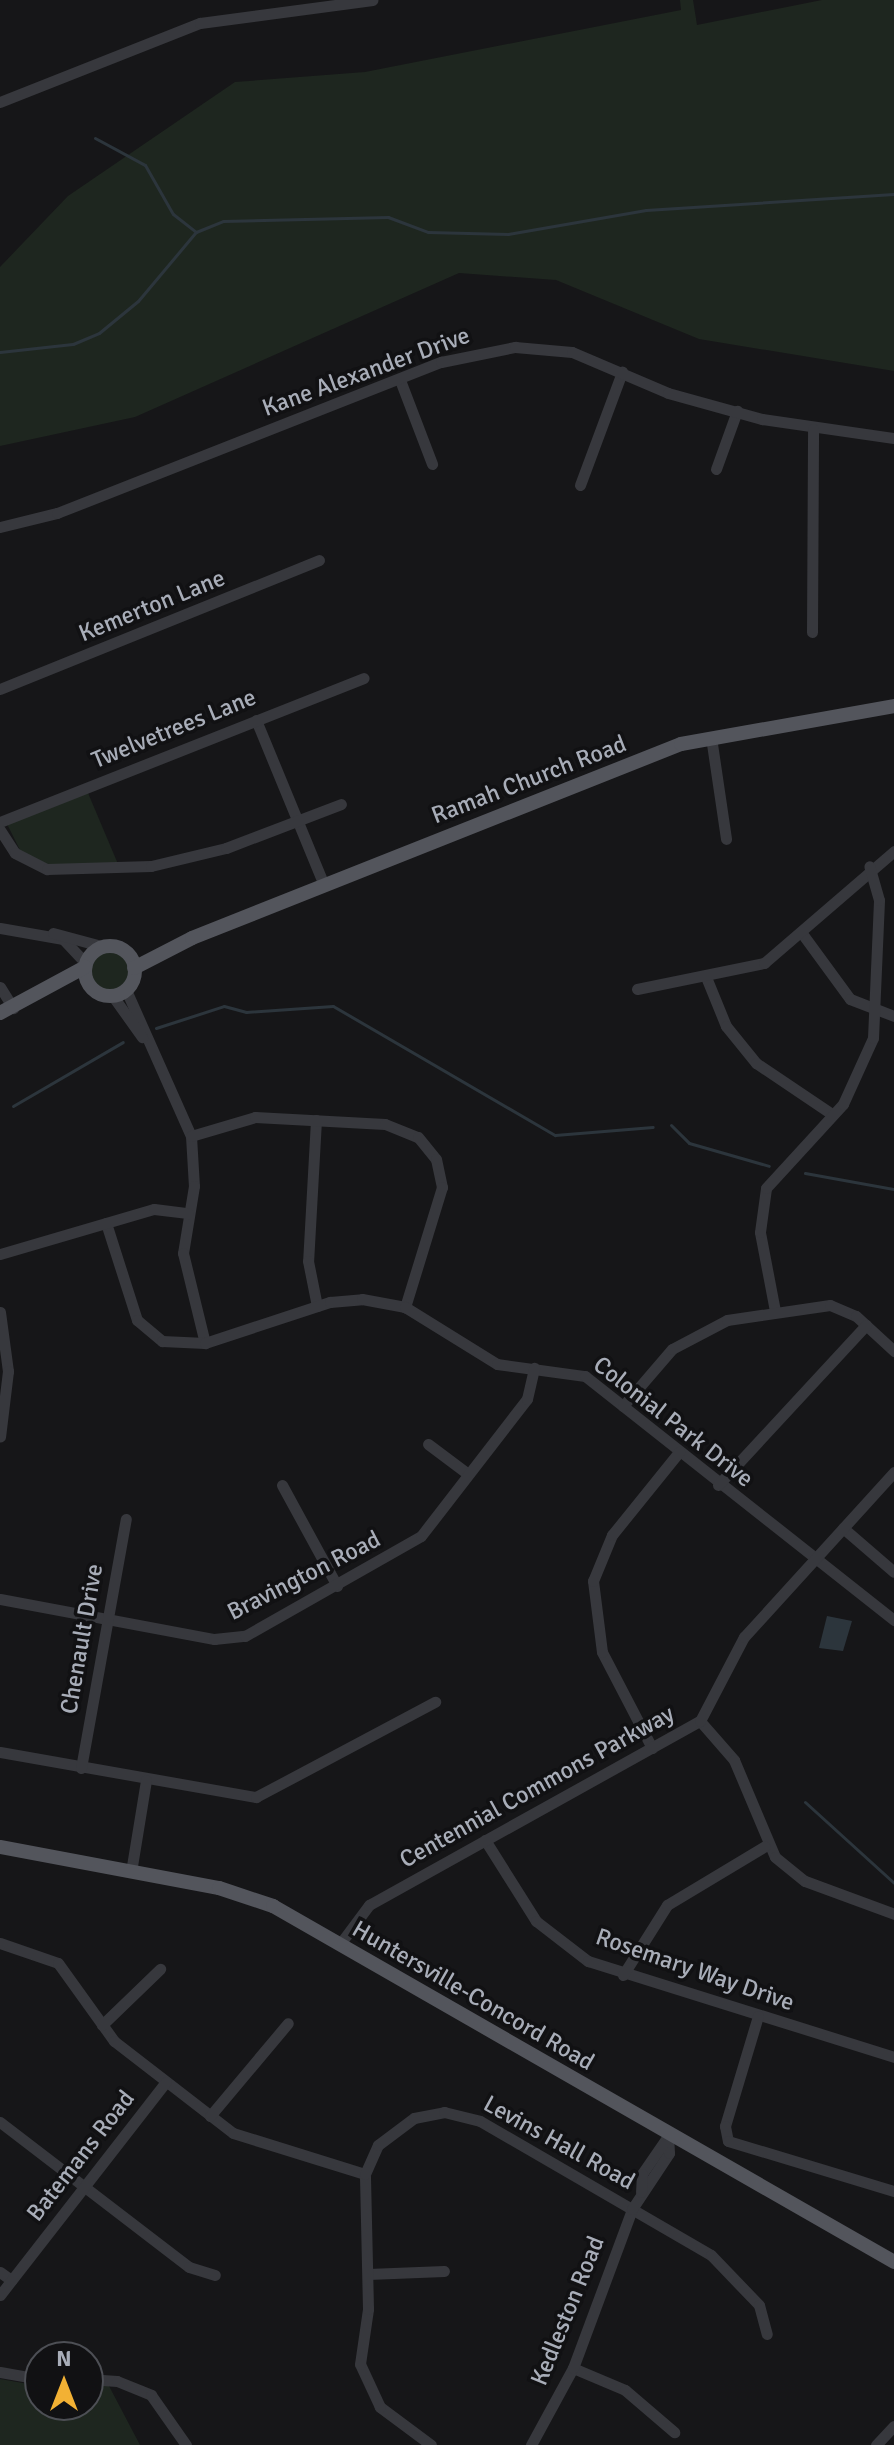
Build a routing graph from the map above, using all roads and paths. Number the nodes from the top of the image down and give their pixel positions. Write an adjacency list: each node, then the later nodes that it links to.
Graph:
1 (372, 0): 2 (street)
2 (0, 102)
3 (622, 372): 4 (street, Kane Alexander Drive); 5 (street, Kane Alexander Drive); 10 (street)
4 (400, 380): 8 (street); 11 (street, Kane Alexander Drive)
5 (737, 411): 6 (street, Kane Alexander Drive); 9 (street)
6 (813, 429): 7 (street, Kane Alexander Drive); 13 (street)
7 (894, 438)
8 (432, 464)
9 (716, 469)
10 (580, 485)
11 (0, 527)
12 (319, 560): 15 (street, Kemerton Lane)
13 (812, 632)
14 (364, 678): 17 (street, Twelvetrees Lane)
15 (0, 689)
16 (894, 706): 18 (main road, Ramah Church Road)
17 (256, 720): 20 (street); 21 (street, Twelvetrees Lane)
18 (711, 737): 23 (street); 26 (main road, Ramah Church Road)
19 (341, 804): 20 (street)
20 (296, 820): 22 (street); 26 (street)
21 (0, 822)
22 (0, 830)
23 (726, 839)
24 (894, 851): 25 (street)
25 (869, 866): 28 (street); 41 (street)
26 (324, 885): 30 (main road, Ramah Church Road)
27 (0, 928): 29 (street)
28 (801, 932): 35 (street); 41 (street)
29 (40, 934): 31 (street); 33 (street)
30 (192, 938): 32 (main road, Ramah Church Road); 34 (main road, Ramah Church Road)
31 (105, 947): 32 (main road, Ramah Church Road); 33 (main road)
32 (127, 953): 34 (main road)
33 (85, 966): 36 (main road); 40 (main road)
34 (134, 968): 39 (main road)
35 (706, 977): 38 (street); 43 (street)
36 (89, 986): 39 (main road); 40 (main road)
37 (0, 987): 40 (street)
38 (637, 989)
39 (119, 992): 45 (street)
40 (13, 1008)
41 (877, 1015): 42 (street); 43 (street)
42 (894, 1016)
43 (832, 1114): 51 (street)
44 (316, 1120): 45 (street); 49 (street); 50 (street)
45 (191, 1136): 46 (street)
46 (188, 1213): 47 (street); 54 (street)
47 (106, 1223): 48 (street); 54 (street, Colonial Park Drive)
48 (0, 1254)
49 (317, 1306): 50 (street, Colonial Park Drive); 54 (street, Colonial Park Drive)
50 (405, 1307): 56 (street, Colonial Park Drive)
51 (775, 1311): 53 (street); 57 (street)
52 (0, 1312): 58 (street)
53 (866, 1325): 55 (street); 64 (street)
54 (205, 1343)
55 (894, 1351)
56 (534, 1368): 57 (street, Colonial Park Drive); 62 (street, Bravington Road)
57 (623, 1406): 60 (street, Colonial Park Drive)
58 (0, 1437)
59 (428, 1444): 62 (street)
60 (679, 1452): 64 (street, Colonial Park Drive); 75 (street)
61 (894, 1472): 66 (street, Centennial Commons Parkway)
62 (468, 1474): 69 (street, Bravington Road)
63 (282, 1485): 69 (street)
64 (718, 1485): 67 (street, Colonial Park Drive)
65 (126, 1519): 72 (street, Chenault Drive)
66 (843, 1528): 67 (street, Centennial Commons Parkway); 68 (street)
67 (812, 1561): 71 (street, Colonial Park Drive); 74 (street, Centennial Commons Parkway)
68 (894, 1572)
69 (337, 1586): 72 (street, Bravington Road)
70 (0, 1599): 72 (street, Bravington Road)
71 (894, 1620)
72 (106, 1621): 77 (street, Chenault Drive)
73 (435, 1702): 78 (street)
74 (700, 1721): 75 (street, Centennial Commons Parkway); 80 (street)
75 (652, 1748): 79 (street, Centennial Commons Parkway)
76 (0, 1752): 77 (street)
77 (81, 1768): 78 (street)
78 (146, 1780): 82 (street)
79 (485, 1840): 85 (street, Centennial Commons Parkway); 87 (street, Rosemary Way Drive)
80 (765, 1846): 83 (street); 87 (street)
81 (0, 1847): 82 (main road, Huntersville-Concord Road)
82 (131, 1872): 85 (main road, Huntersville-Concord Road)
83 (894, 1914)
84 (0, 1943): 90 (street)
85 (340, 1944): 95 (main road, Huntersville-Concord Road)
86 (160, 1969): 90 (street)
87 (623, 1975): 88 (street, Rosemary Way Drive)
88 (758, 2016): 91 (street, Rosemary Way Drive); 98 (street)
89 (288, 2023): 93 (street)
90 (102, 2025): 92 (street)
91 (894, 2057)
92 (166, 2082): 93 (street); 97 (street, Batemans Road)
93 (210, 2116): 96 (street)
94 (0, 2122): 97 (street)
95 (668, 2136): 99 (street, Kedleston Road); 100 (main road, Huntersville-Concord Road)
96 (365, 2174): 99 (street, Levins Hall Road); 103 (street)
97 (85, 2188): 104 (street); 105 (street, Batemans Road)
98 (894, 2191)
99 (632, 2209): 107 (street, Levins Hall Road); 108 (street, Kedleston Road)
100 (894, 2262)
101 (444, 2271): 103 (street)
102 (0, 2272): 105 (street)
103 (368, 2274): 115 (street)
104 (215, 2275)
105 (11, 2280): 106 (street, Batemans Road)
106 (0, 2295)
107 (767, 2334)
108 (573, 2368): 113 (street); 116 (street, Kedleston Road)
109 (0, 2372): 110 (street)
110 (24, 2376)
111 (104, 2380): 114 (street)
112 (894, 2426): 117 (street)
113 (674, 2432)
114 (186, 2445)
115 (431, 2445)
116 (531, 2445)
117 (876, 2445)

